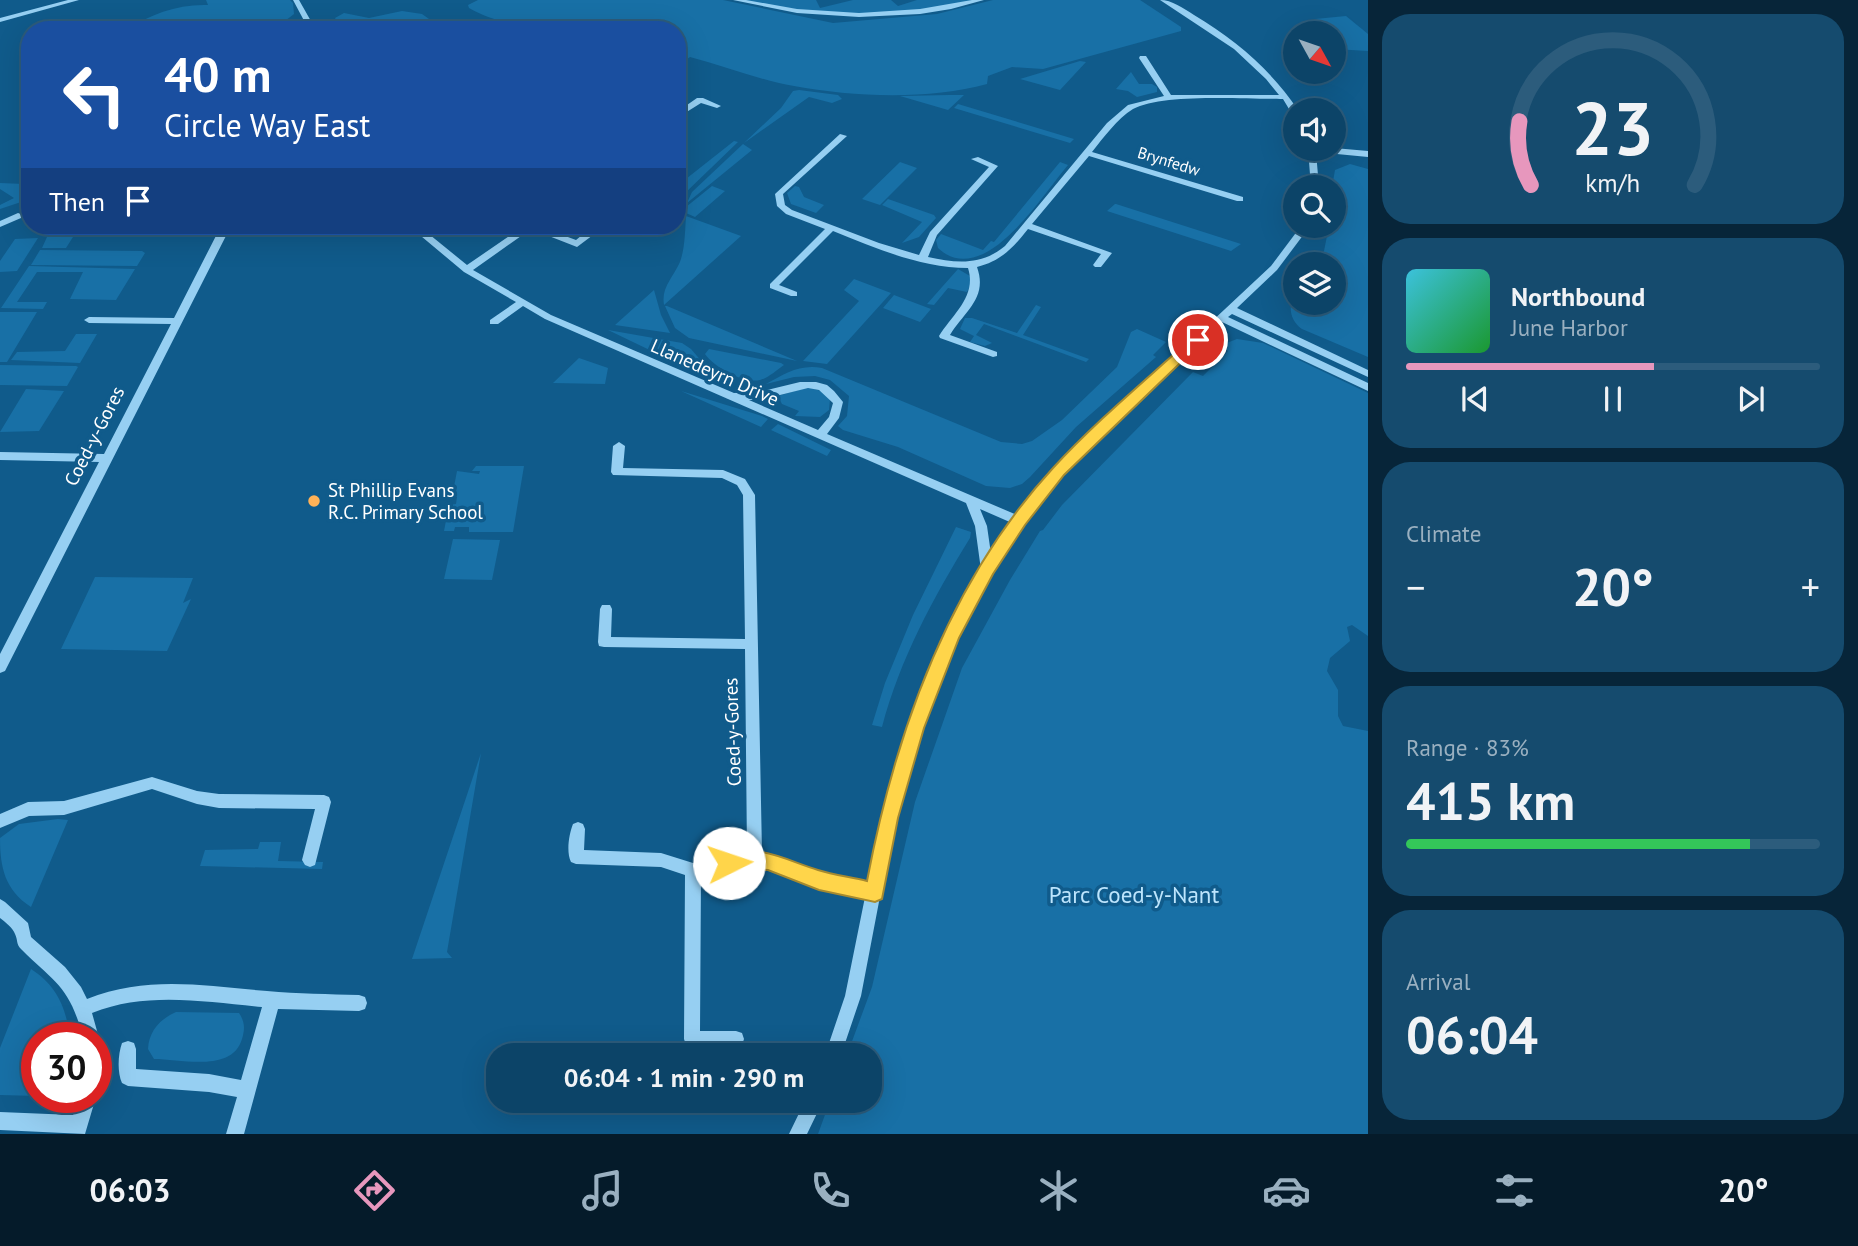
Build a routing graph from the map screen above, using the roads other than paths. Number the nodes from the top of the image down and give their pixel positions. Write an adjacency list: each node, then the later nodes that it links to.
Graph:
1 (76, 0): 10 (street)
2 (296, 0): 11 (street)
3 (736, 0): 9 (street)
4 (954, 0): 8 (street)
5 (981, 0): 8 (street)
6 (1163, 0): 14 (street)
7 (819, 3): 9 (street)
8 (963, 5): 9 (street)
9 (819, 13)
10 (0, 20)
11 (308, 21)
12 (1143, 58): 13 (street)
13 (1169, 97): 14 (street); 19 (street)
14 (1286, 97)
15 (717, 106): 16 (street)
16 (686, 110)
17 (843, 136): 26 (street)
18 (1346, 152): 20 (street)
19 (1088, 153): 22 (street, Brynfedw); 25 (street)
20 (1368, 154)
21 (975, 159): 33 (street)
22 (1240, 199)
23 (18, 216): 24 (street)
24 (0, 223)
25 (1028, 226): 34 (street); 35 (street)
26 (832, 227): 33 (street); 37 (street)
27 (221, 235): 41 (street, Coed-y-Gores)
28 (425, 235): 36 (street, Llanedeyrn Drive)
29 (517, 235): 36 (street)
30 (554, 235): 31 (street)
31 (588, 235)
32 (1297, 238): 39 (street)
33 (923, 257): 34 (street)
34 (971, 264): 43 (street)
35 (1098, 265)
36 (467, 270): 38 (street, Llanedeyrn Drive)
37 (794, 294)
38 (521, 303): 42 (street); 46 (street, Llanedeyrn Drive)
39 (1226, 313): 44 (street); 45 (street); 52 (street)
40 (89, 320): 41 (street)
41 (177, 321): 50 (street, Coed-y-Gores)
42 (494, 322)
43 (993, 354)
44 (1368, 374)
45 (1368, 387)
46 (729, 397): 47 (street, Llanedeyrn Drive); 47 (street)
47 (819, 436): 51 (street, Llanedeyrn Drive)
48 (618, 446): 55 (street, Coed-y-Gores)
49 (0, 456): 50 (street)
50 (106, 458): 56 (street, Coed-y-Gores)
51 (971, 500): 52 (street, Llanedeyrn Drive); 53 (street)
52 (1019, 520): 53 (street)
53 (987, 570): 62 (street)
54 (606, 609): 55 (street)
55 (750, 644): 59 (street, Coed-y-Gores)
56 (0, 667)
57 (0, 821): 60 (street)
58 (578, 828): 61 (street)
59 (755, 859): 61 (street); 62 (street)
60 (310, 860)
61 (692, 870): 68 (street)
62 (875, 892): 69 (street)
63 (0, 907): 66 (street)
64 (271, 1000): 65 (street); 66 (street); 71 (street)
65 (359, 1003)
66 (85, 1009): 67 (street)
67 (88, 1022)
68 (736, 1039)
69 (837, 1043)
70 (128, 1049): 71 (street)
71 (248, 1090): 75 (street)
72 (808, 1113): 76 (street)
73 (0, 1121): 74 (street)
74 (78, 1129)
75 (235, 1134)
76 (798, 1134)

